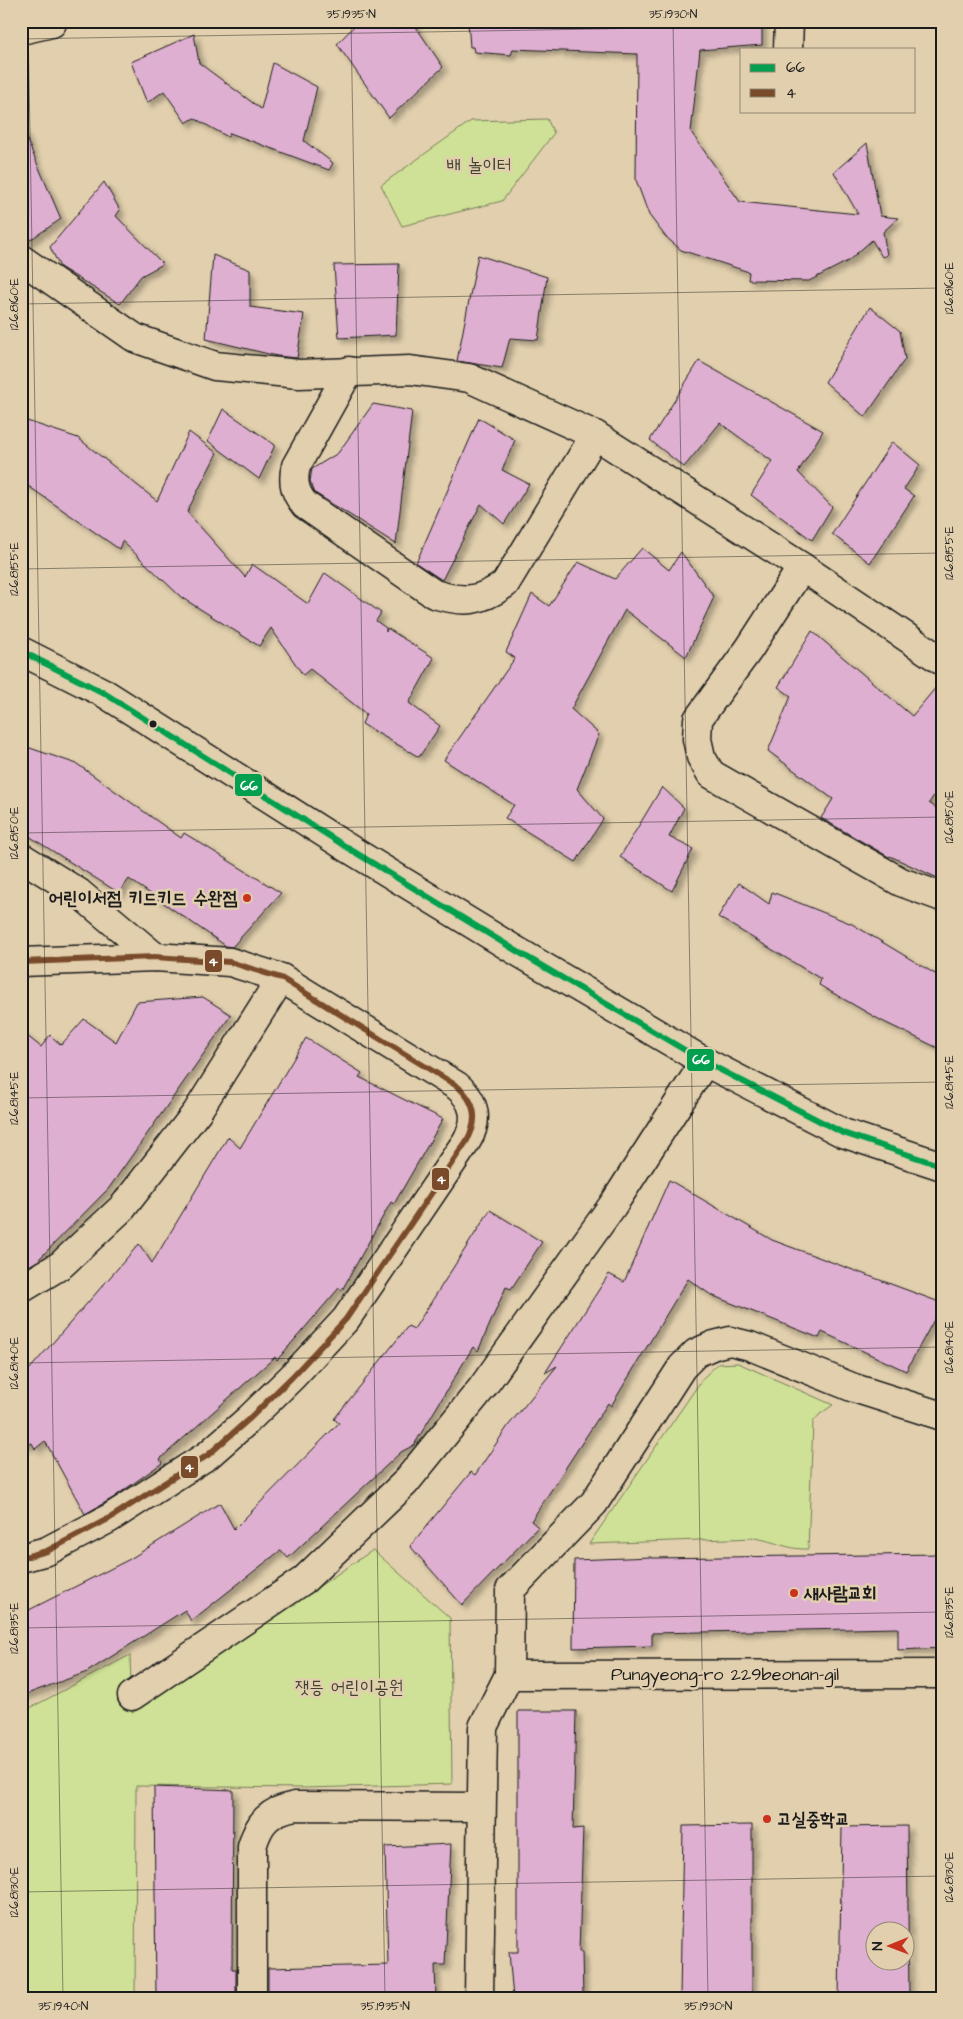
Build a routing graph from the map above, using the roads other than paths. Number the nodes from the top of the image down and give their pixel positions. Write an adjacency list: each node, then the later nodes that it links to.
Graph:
1 (789, 21): 4 (street)
2 (52, 23): 3 (street)
3 (21, 30)
4 (788, 48)
5 (21, 259): 6 (street)
6 (349, 371): 7 (street); 7 (street)
7 (595, 435): 8 (street)
8 (802, 567): 10 (street); 12 (street)
9 (21, 652): 16 (street)
10 (942, 660)
11 (21, 857): 13 (street)
12 (942, 897)
13 (155, 957): 14 (street); 15 (street)
14 (21, 962)
15 (281, 978): 18 (street); 20 (street)
16 (705, 1062): 17 (street); 23 (street)
17 (942, 1166)
18 (21, 1290)
19 (942, 1416): 22 (street)
20 (21, 1558)
21 (942, 1674): 22 (street, Pungyeong-ro 229beonan-gil)
22 (508, 1675): 24 (street)
23 (132, 1696)
24 (481, 1807): 25 (street); 26 (street)
25 (252, 1998)
26 (479, 1998)

